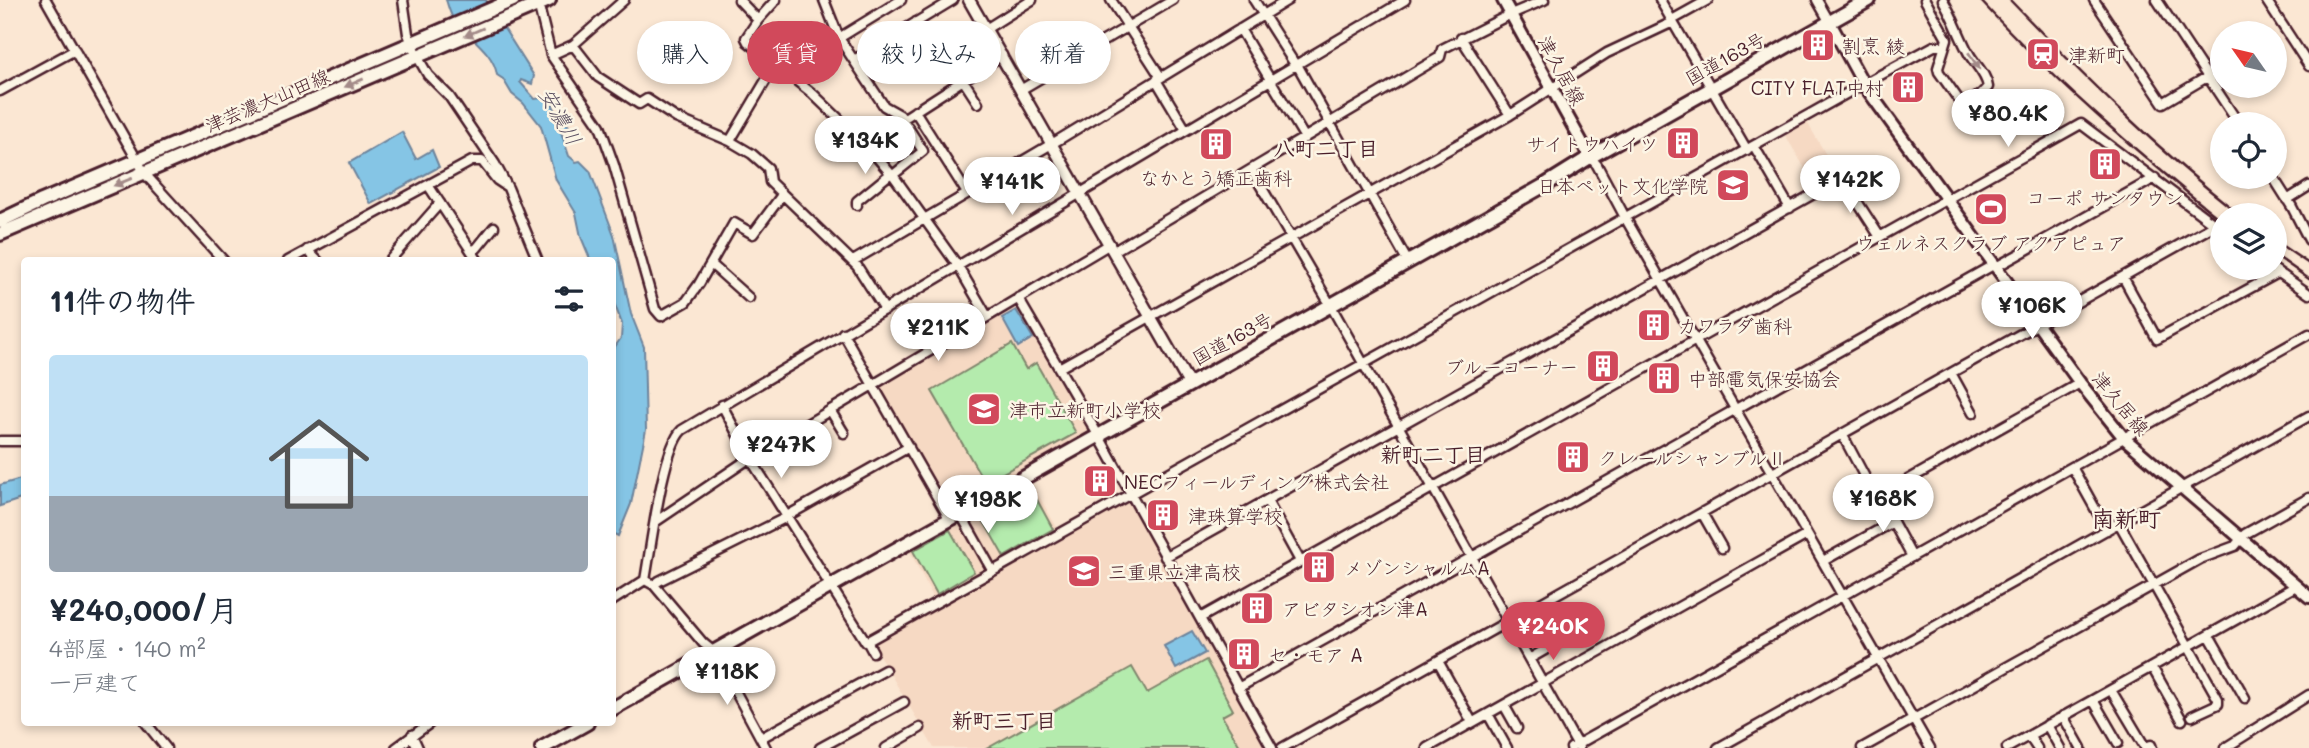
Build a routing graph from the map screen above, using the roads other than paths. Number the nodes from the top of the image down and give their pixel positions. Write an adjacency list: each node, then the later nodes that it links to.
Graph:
1 (46, 0): 45 (street)
2 (403, 0): 46 (street)
3 (513, 0): 46 (main road, 津芸濃大山田線)
4 (624, 0): 43 (street)
5 (739, 0): 31 (street)
6 (776, 0): 31 (street)
7 (824, 0): 32 (street)
8 (901, 0): 40 (street)
9 (953, 0): 33 (street)
10 (969, 0): 34 (street)
11 (1032, 0): 35 (street)
12 (1111, 0): 38 (street)
13 (1173, 0): 38 (street)
14 (1254, 0): 30 (street)
15 (1288, 0): 30 (street)
16 (1405, 0): 51 (street)
17 (1503, 0): 29 (main road, 津久居線)
18 (1544, 0): 29 (street)
19 (1660, 0): 36 (street)
20 (1708, 0): 36 (street)
21 (1817, 0): 37 (street)
22 (1869, 0): 37 (main road, 国道163号)
23 (1925, 0): 44 (street)
24 (1944, 0): 44 (street, one-way to 44)
25 (2094, 0): 53 (street)
26 (2157, 0): 53 (street)
27 (2266, 0): 52 (street)
28 (539, 3): 46 (main road, 津芸濃大山田線, one-way to 46); 47 (street)
29 (1511, 14): 41 (street); 63 (main road, 津久居線)
30 (1263, 15): 39 (street); 51 (street)
31 (758, 20)
32 (832, 21)
33 (918, 21)
34 (981, 21)
35 (999, 21)
36 (1672, 21): 61 (street); 63 (street)
37 (1829, 21): 60 (main road, 津久居線); 61 (main road, 国道163号)
38 (1127, 26): 54 (street); 62 (street)
39 (1240, 29): 54 (street); 55 (street)
40 (843, 36)
41 (1461, 38): 68 (street); 70 (street)
42 (843, 44): 50 (street)
43 (573, 45): 47 (street); 73 (street)
44 (1945, 46): 60 (street)
45 (75, 50): 64 (street); 77 (street)
46 (414, 50): 77 (main road, 津芸濃大山田線); 79 (main road, 津芸濃大山田線, one-way to 79); 84 (street)
47 (551, 55): 115 (street)
48 (1002, 55): 62 (street)
49 (857, 58): 50 (street)
50 (854, 60): 69 (street)
51 (1296, 66): 55 (street); 70 (street)
52 (2309, 66)
53 (2207, 76): 67 (street)
54 (1158, 78): 71 (street); 74 (street)
55 (1271, 80): 71 (street); 72 (street)
56 (764, 84): 73 (street)
57 (799, 84): 80 (street)
58 (957, 84): 66 (street)
59 (966, 84): 65 (street)
60 (1864, 85): 75 (street); 90 (main road, 津久居線)
61 (1710, 88): 75 (street); 76 (main road, 国道163号)
62 (1022, 89): 74 (street)
63 (1552, 89): 68 (street); 76 (main road, 津久居線)
64 (0, 91)
65 (978, 103)
66 (915, 111): 69 (street); 86 (street)
67 (2231, 112)
68 (1510, 115): 88 (street)
69 (903, 119): 80 (street)
70 (1330, 123): 72 (street); 88 (street)
71 (1186, 131): 87 (street)
72 (1306, 138): 78 (street)
73 (730, 141): 89 (street)
74 (1053, 143): 86 (street); 87 (street)
75 (1750, 148): 94 (street); 96 (street)
76 (1590, 156): 96 (street); 114 (main road, 国道163号)
77 (136, 160): 79 (street); 98 (main road, 津芸濃大山田線)
78 (1252, 171): 102 (street); 105 (street)
79 (145, 174): 101 (main road, 津芸濃大山田線, one-way to 101); 108 (street)
80 (892, 174): 93 (street); 95 (street)
81 (2155, 178): 90 (street); 97 (street); 117 (street)
82 (428, 185): 84 (street); 92 (street); 106 (street)
83 (2309, 186): 91 (street)
84 (508, 188): 112 (street)
85 (2280, 189): 91 (street)
86 (967, 193): 95 (street)
87 (1081, 193): 105 (street); 116 (street)
88 (1371, 194): 102 (street); 114 (street)
89 (782, 195): 113 (street); 115 (street)
90 (1948, 199): 103 (street); 117 (main road, 津久居線)
91 (2287, 200): 104 (street)
92 (440, 203): 107 (street); 111 (street)
93 (857, 205)
94 (1790, 208): 103 (street); 120 (street)
95 (925, 218): 113 (street); 116 (street)
96 (1626, 218): 120 (street); 133 (street)
97 (2210, 220)
98 (0, 221)
99 (494, 227): 107 (street)
100 (2210, 232): 118 (street)
101 (0, 234)
102 (1293, 237): 125 (street); 128 (street)
103 (1880, 237): 132 (street)
104 (2309, 240)
105 (1112, 247): 124 (street); 128 (street)
106 (307, 250): 109 (street); 110 (street)
107 (474, 255)
108 (220, 257)
109 (295, 257)
110 (314, 257)
111 (393, 257)
112 (536, 257)
113 (853, 261): 126 (street)
114 (1408, 262): 125 (main road, 国道163号)
115 (710, 264): 123 (street)
116 (958, 266): 126 (street); 127 (street)
117 (1996, 266): 129 (main road, 津久居線); 141 (street)
118 (2123, 277): 121 (street); 129 (street)
119 (2287, 278): 122 (street)
120 (1661, 280): 132 (street); 144 (street)
121 (2258, 280)
122 (2309, 294)
123 (750, 298)
124 (1018, 298): 127 (street); 134 (street)
125 (1332, 306): 133 (street); 137 (main road, 国道163号)
126 (885, 310): 130 (street)
127 (987, 316): 138 (street)
128 (1151, 317): 134 (street); 137 (street)
129 (2039, 324): 135 (street); 136 (main road, 津久居線)
130 (843, 333): 138 (street); 139 (street)
131 (2309, 334): 148 (street)
132 (1696, 341): 141 (street); 155 (street)
133 (1363, 365): 144 (street); 157 (street)
134 (1059, 368): 147 (street)
135 (1951, 373): 142 (street); 146 (street)
136 (2080, 383): 148 (main road, 津久居線); 158 (street)
137 (1189, 384): 147 (main road, 国道163号)
138 (873, 385): 140 (street); 151 (street)
139 (722, 405): 152 (street); 164 (street)
140 (830, 410): 145 (street); 152 (street)
141 (1735, 410): 154 (street); 171 (street)
142 (1973, 413)
143 (2309, 416): 156 (street)
144 (1398, 426): 155 (street); 160 (street)
145 (844, 433)
146 (1842, 434): 154 (street); 158 (street)
147 (1098, 436): 157 (street); 163 (main road, 国道163号)
148 (2124, 438): 153 (street); 156 (main road, 津久居線)
149 (0, 441): 150 (street)
150 (21, 441)
151 (909, 447): 162 (street); 163 (street)
152 (750, 458): 162 (street); 164 (street)
153 (2072, 467): 167 (street); 173 (street)
154 (1772, 473): 161 (street); 168 (street)
155 (1433, 488): 171 (street); 174 (street)
156 (2180, 488): 166 (street); 169 (main road, 津久居線)
157 (1130, 494): 172 (street); 176 (street)
158 (1879, 496): 165 (street)
159 (2309, 498): 169 (street)
160 (1267, 501): 172 (street); 174 (street)
161 (1702, 513): 170 (street); 186 (street)
162 (787, 516): 179 (street); 180 (street)
163 (955, 516): 176 (street); 180 (main road, 国道163号)
164 (655, 522): 177 (street)
165 (1893, 522): 173 (street); 175 (street)
166 (2119, 523): 167 (street); 178 (street)
167 (2106, 530): 193 (street)
168 (1807, 535): 175 (street); 198 (street)
169 (2241, 538): 178 (street); 181 (main road, 津久居線)
170 (1722, 548)
171 (1471, 556): 186 (street); 199 (street)
172 (1165, 557): 185 (street)
173 (1912, 557): 182 (street)
174 (1300, 561): 185 (street)
175 (1823, 561): 182 (street)
176 (992, 570): 189 (street)
177 (645, 580): 179 (street); 184 (street)
178 (2154, 584): 190 (street); 210 (street)
179 (654, 585): 191 (street)
180 (830, 586): 189 (street); 191 (main road, 国道163号)
181 (2296, 586): 183 (main road, 津久居線); 187 (street)
182 (1842, 596): 193 (street); 223 (street)
183 (2309, 597)
184 (616, 598)
185 (1200, 618): 199 (street)
186 (1508, 622): 194 (street); 195 (street)
187 (2209, 635): 190 (street); 202 (street)
188 (1564, 639): 194 (street)
189 (867, 641): 192 (street)
190 (2189, 646): 196 (street); 209 (street)
191 (714, 652): 206 (main road, 国道163号); 221 (street)
192 (873, 652)
193 (1878, 658): 210 (street); 235 (street)
194 (1529, 659): 198 (street)
195 (1438, 661): 212 (street); 232 (street)
196 (2152, 667): 200 (street); 211 (street)
197 (885, 670): 221 (street)
198 (1543, 683): 205 (street); 223 (street)
199 (1238, 688): 231 (street)
200 (2111, 690): 203 (street); 242 (street)
201 (2309, 695): 243 (street)
202 (2245, 698)
203 (2093, 700): 208 (street); 222 (street)
204 (904, 702): 229 (street)
205 (1504, 705): 207 (street); 218 (street)
206 (616, 707)
207 (1488, 714): 212 (street); 234 (street)
208 (2063, 716): 213 (street); 241 (street)
209 (2192, 716)
210 (1913, 719): 236 (street); 237 (street)
211 (2182, 720)
212 (1472, 722): 233 (street)
213 (2047, 725): 220 (street); 240 (street)
214 (148, 726): 224 (street)
215 (426, 726): 219 (street)
216 (582, 726): 227 (main road)
217 (920, 728): 230 (street)
218 (1517, 728)
219 (412, 735): 225 (street); 226 (street)
220 (2029, 736): 238 (street); 239 (street)
221 (761, 738): 228 (street)
222 (2118, 743)
223 (1575, 747)
224 (166, 748)
225 (396, 748)
226 (418, 748)
227 (542, 748)
228 (766, 748)
229 (820, 748)
230 (886, 748)
231 (1272, 748)
232 (1282, 748)
233 (1427, 748)
234 (1507, 748)
235 (1718, 748)
236 (1862, 748)
237 (1930, 748)
238 (2007, 748)
239 (2037, 748)
240 (2060, 748)
241 (2081, 748)
242 (2152, 748)
243 (2225, 748)

